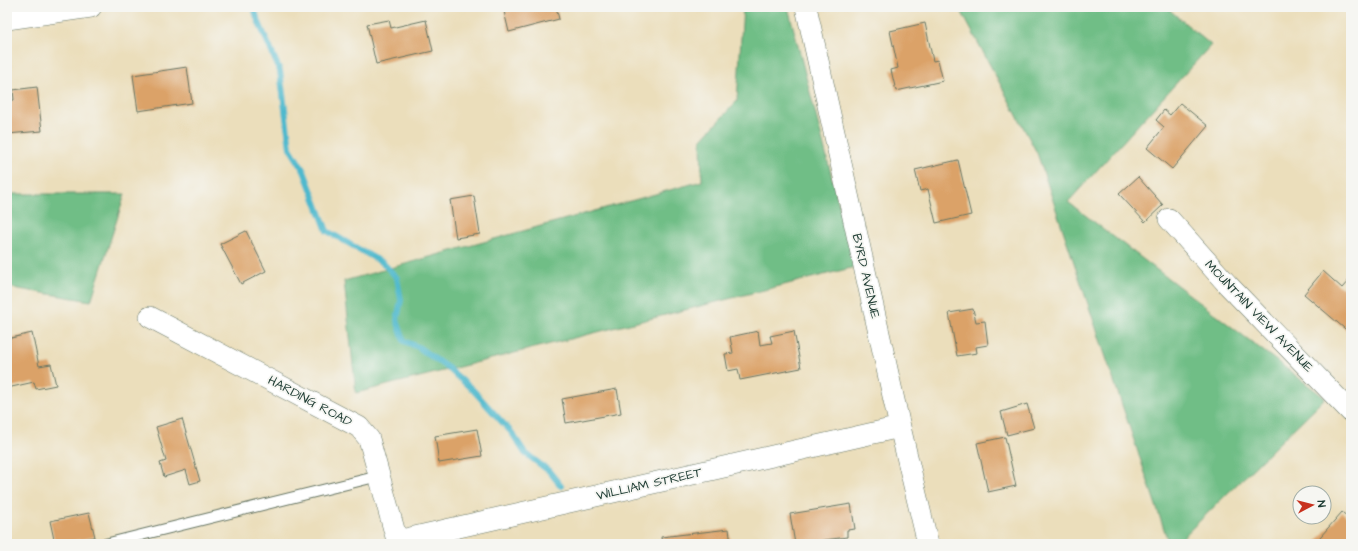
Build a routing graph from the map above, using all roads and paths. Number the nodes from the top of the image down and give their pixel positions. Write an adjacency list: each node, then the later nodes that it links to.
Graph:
1 (90, 7): 3 (street)
2 (806, 7): 7 (street, BYRD AVENUE)
3 (7, 19)
4 (1169, 220): 6 (street, MOUNTAIN VIEW AVENUE)
5 (150, 317): 8 (street, HARDING ROAD)
6 (1351, 412)
7 (900, 427): 9 (street, WILLIAM STREET); 11 (street, BYRD AVENUE)
8 (379, 476): 9 (street, HARDING ROAD); 10 (lane)
9 (398, 542)
10 (105, 544)
11 (928, 544)

